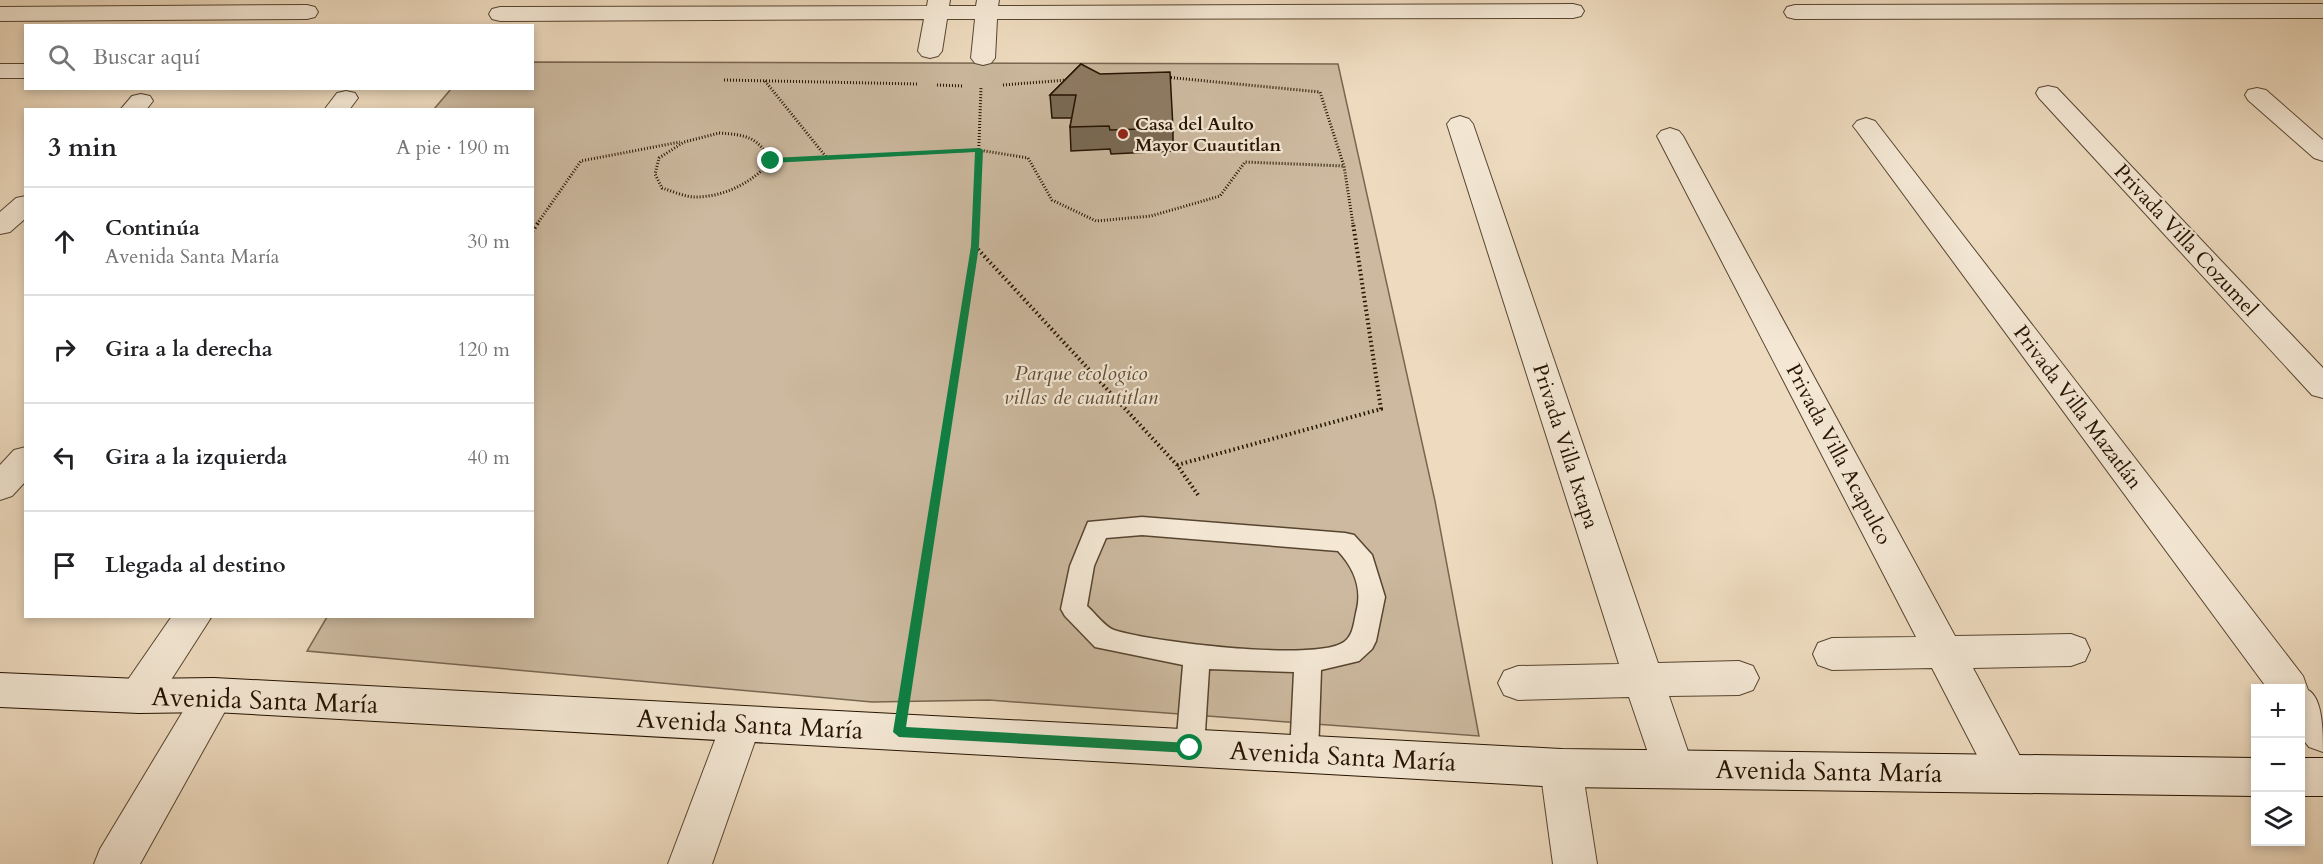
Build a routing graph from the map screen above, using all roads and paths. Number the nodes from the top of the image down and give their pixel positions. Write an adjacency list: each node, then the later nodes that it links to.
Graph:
1 (938, 6): 2 (street); 8 (street); 9 (street)
2 (988, 6): 5 (street); 10 (street)
3 (2323, 11): 6 (street)
4 (307, 12): 7 (street)
5 (1573, 12)
6 (1795, 12)
7 (0, 14)
8 (500, 14)
9 (930, 51)
10 (983, 58): 27 (path)
11 (0, 71): 12 (street)
12 (24, 71)
13 (1165, 77): 31 (path)
14 (723, 80): 15 (path)
15 (765, 80): 17 (path); 29 (path)
16 (1074, 80): 20 (path)
17 (924, 85)
18 (936, 85): 19 (path)
19 (970, 86)
20 (993, 86)
21 (2048, 93): 36 (street, Privada Villa Cozumel)
22 (2257, 95): 28 (street)
23 (1460, 124): 48 (street, Privada Villa Ixtapa)
24 (1866, 126): 50 (street, Privada Villa Mazatlán)
25 (1671, 136): 43 (street, Privada Villa Acapulco)
26 (684, 142): 30 (path); 30 (path); 34 (path)
27 (979, 150): 29 (path); 31 (path); 35 (path)
28 (2323, 153)
29 (827, 158): 30 (path)
30 (771, 161)
31 (1344, 166): 38 (path)
32 (24, 206): 33 (street)
33 (0, 226)
34 (534, 229)
35 (975, 246): 38 (path); 58 (path)
36 (2323, 387)
37 (24, 461): 39 (street)
38 (1177, 465): 40 (path)
39 (0, 487)
40 (1220, 532): 45 (lane); 46 (lane)
41 (192, 618): 53 (street)
42 (2071, 650): 43 (street)
43 (1944, 652): 44 (street); 64 (street, Privada Villa Acapulco)
44 (1832, 654)
45 (1197, 657): 46 (lane); 60 (lane)
46 (1308, 662): 61 (lane)
47 (1739, 678): 48 (street)
48 (1644, 681): 49 (street); 63 (street, Privada Villa Ixtapa)
49 (1518, 682)
50 (2286, 684)
51 (0, 690): 53 (street, Avenida Santa María)
52 (214, 695): 53 (street, Avenida Santa María); 57 (street, Avenida Santa María); 68 (street)
53 (139, 696)
54 (2305, 699): 55 (street)
55 (2323, 699)
56 (2305, 709): 59 (street)
57 (741, 724): 58 (street, Avenida Santa María); 69 (street)
58 (899, 732): 60 (street, Avenida Santa María)
59 (2323, 734)
60 (1190, 748): 61 (street, Avenida Santa María)
61 (1304, 754): 62 (street, Avenida Santa María)
62 (1561, 768): 63 (street, Avenida Santa María); 70 (street)
63 (1673, 769): 64 (street, Avenida Santa María)
64 (2008, 773): 65 (street, Avenida Santa María)
65 (2251, 777)
66 (2305, 777): 67 (street)
67 (2323, 777)
68 (117, 864)
69 (690, 864)
70 (1575, 864)

